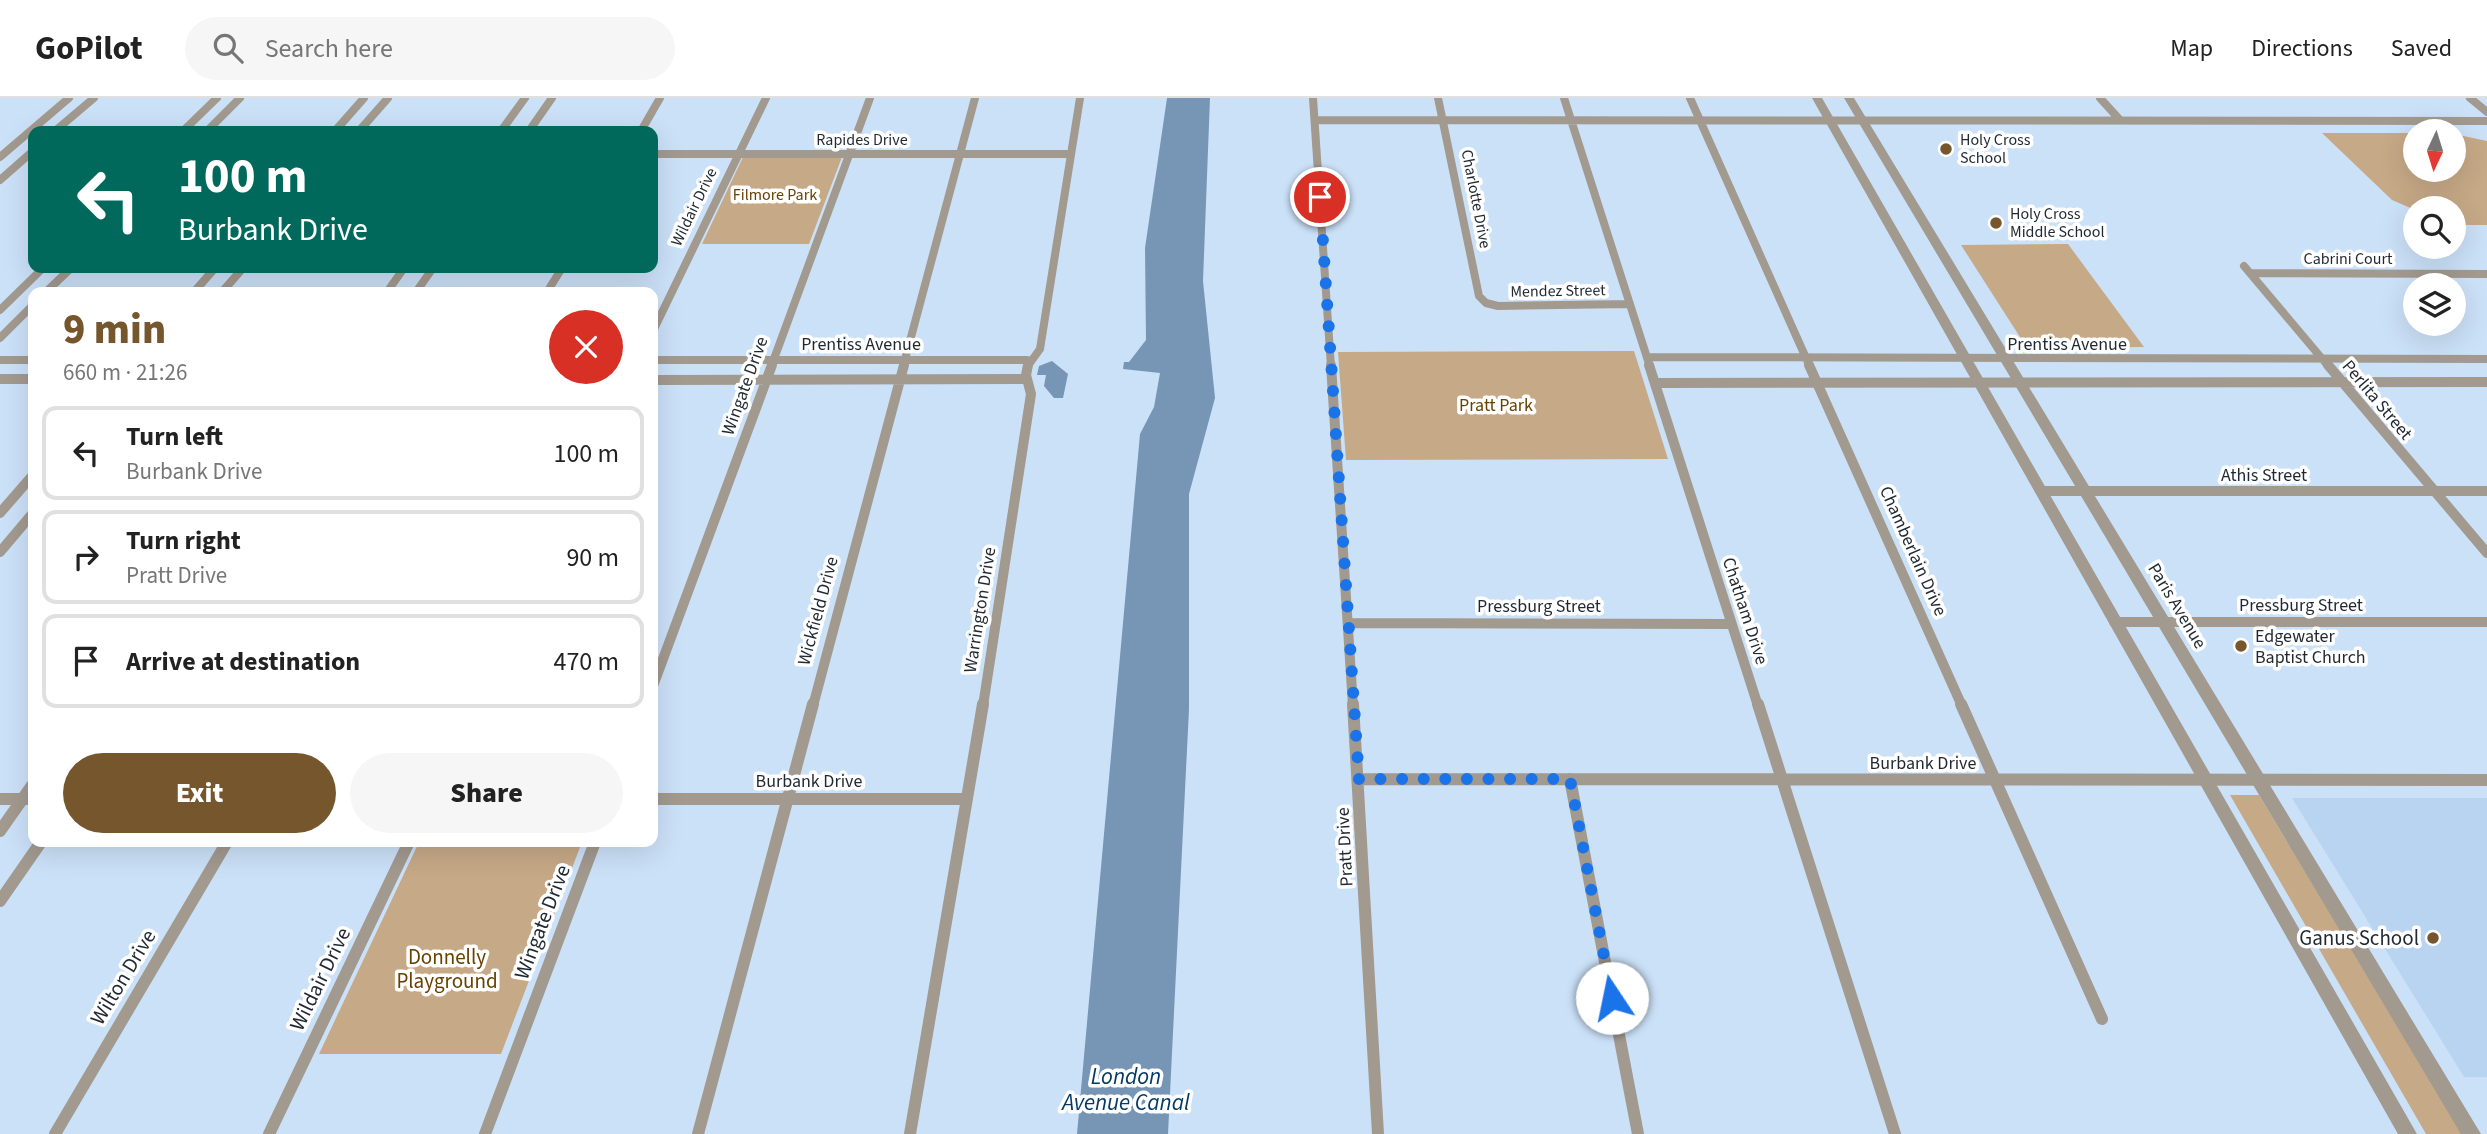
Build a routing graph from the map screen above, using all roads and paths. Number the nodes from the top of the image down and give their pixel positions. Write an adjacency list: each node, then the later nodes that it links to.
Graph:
1 (69, 98): 31 (street)
2 (93, 98): 32 (street)
3 (217, 98): 33 (street)
4 (240, 98): 34 (street)
5 (364, 98): 35 (street)
6 (388, 98): 36 (street)
7 (525, 98): 37 (street)
8 (552, 98): 38 (street)
9 (660, 98): 39 (street)
10 (766, 98): 43 (street, Wildair Drive)
11 (870, 98): 44 (street, Wingate Drive)
12 (975, 98): 45 (street, Wickfield Drive)
13 (1080, 98): 46 (street, Warrington Drive)
14 (1313, 98): 23 (street, Pratt Drive)
15 (1438, 98): 24 (street, Charlotte Drive)
16 (1564, 98): 25 (street, Chatham Drive)
17 (1690, 98): 26 (street, Chamberlain Drive)
18 (1817, 98): 28 (street)
19 (1849, 98): 29 (street, Paris Avenue)
20 (2100, 98): 27 (street)
21 (2470, 98): 22 (street)
22 (2487, 112)
23 (1315, 120): 24 (street); 101 (street, Pratt Drive)
24 (1443, 120): 25 (street); 59 (street, Charlotte Drive)
25 (1572, 120): 26 (street); 60 (street, Chatham Drive)
26 (1700, 120): 28 (street); 65 (street, Chamberlain Drive)
27 (2120, 120): 29 (street); 30 (street)
28 (1830, 121): 29 (street); 67 (street)
29 (1863, 121): 68 (street, Paris Avenue)
30 (2487, 121)
31 (36, 126)
32 (61, 126)
33 (188, 126)
34 (212, 126)
35 (339, 126)
36 (363, 126)
37 (505, 126)
38 (532, 126)
39 (644, 126)
40 (28, 133): 47 (street)
41 (28, 152): 47 (street)
42 (658, 154): 43 (street, Rapides Drive)
43 (739, 154): 44 (street, Rapides Drive); 63 (street, Wildair Drive)
44 (849, 154): 45 (street, Rapides Drive); 74 (street, Wingate Drive)
45 (960, 154): 46 (street, Rapides Drive); 75 (street, Wickfield Drive)
46 (1071, 154): 76 (street, Warrington Drive)
47 (2, 155)
48 (28, 156): 49 (street)
49 (0, 180)
50 (2248, 270): 55 (street, Cabrini Court); 69 (street, Perlita Street)
51 (38, 273): 61 (street)
52 (66, 273): 56 (street)
53 (211, 273): 57 (street)
54 (239, 273): 58 (street)
55 (2487, 274)
56 (51, 287)
57 (198, 287)
58 (226, 287)
59 (1486, 303): 60 (street, Mendez Street)
60 (1630, 304): 66 (street, Chatham Drive)
61 (0, 310)
62 (28, 310): 64 (street)
63 (658, 321)
64 (0, 338)
65 (1806, 356): 66 (street, Prentiss Avenue); 67 (street, Prentiss Avenue); 88 (street, Chamberlain Drive)
66 (1647, 357): 87 (street, Chatham Drive)
67 (1966, 359): 68 (street, Prentiss Avenue); 83 (street)
68 (2008, 359): 69 (street, Prentiss Avenue); 84 (street, Paris Avenue)
69 (2322, 359): 70 (street, Prentiss Avenue); 85 (street, Perlita Street)
70 (2487, 359)
71 (0, 360): 72 (street)
72 (28, 360)
73 (658, 360): 74 (street, Prentiss Avenue)
74 (773, 360): 75 (street, Prentiss Avenue); 81 (street, Wingate Drive)
75 (905, 360): 76 (street, Prentiss Avenue); 82 (street, Wickfield Drive)
76 (1027, 360): 79 (street, Warrington Drive)
77 (0, 379): 78 (street)
78 (28, 379)
79 (1025, 379): 82 (street, Prentiss Avenue); 115 (street, Warrington Drive)
80 (658, 380): 81 (street, Prentiss Avenue)
81 (766, 380): 82 (street, Prentiss Avenue); 103 (street, Wingate Drive)
82 (900, 380): 114 (street, Wickfield Drive)
83 (1979, 382): 84 (street); 88 (street); 90 (street)
84 (2022, 382): 85 (street); 91 (street, Paris Avenue)
85 (2342, 382): 86 (street); 92 (street, Perlita Street)
86 (2487, 382)
87 (1656, 383): 88 (street); 102 (street, Chatham Drive)
88 (1818, 383): 106 (street, Chamberlain Drive)
89 (28, 481): 94 (street)
90 (2040, 491): 91 (street, Athis Street); 98 (street)
91 (2087, 491): 92 (street, Athis Street); 99 (street, Paris Avenue)
92 (2434, 491): 93 (street, Athis Street); 97 (street, Perlita Street)
93 (2487, 491)
94 (0, 513)
95 (28, 519): 96 (street)
96 (0, 552)
97 (2487, 553)
98 (2114, 622): 99 (street, Pressburg Street); 107 (street)
99 (2164, 622): 100 (street, Pressburg Street); 108 (street, Paris Avenue)
100 (2487, 622)
101 (1348, 623): 102 (street, Pressburg Street); 104 (street, Pratt Drive)
102 (1731, 624): 110 (street, Chatham Drive)
103 (658, 672)
104 (1359, 779): 105 (street, Burbank Drive); 128 (street, Pratt Drive)
105 (1570, 779): 110 (street, Burbank Drive); 129 (street)
106 (1996, 780): 107 (street, Burbank Drive); 110 (street, Burbank Drive); 122 (street, Chamberlain Drive)
107 (2204, 780): 108 (street, Burbank Drive); 131 (street)
108 (2259, 780): 109 (street, Burbank Drive); 132 (street, Paris Avenue)
109 (2487, 780)
110 (1782, 781): 130 (street, Chatham Drive)
111 (0, 799): 112 (street)
112 (28, 799): 116 (street)
113 (658, 799): 114 (street, Burbank Drive)
114 (789, 799): 115 (street, Burbank Drive); 126 (street, Wickfield Drive)
115 (964, 799): 127 (street, Warrington Drive)
116 (0, 831)
117 (38, 847): 121 (street)
118 (224, 847): 123 (street, Wilton Drive)
119 (407, 847): 124 (street, Wildair Drive)
120 (593, 847): 125 (street, Wingate Drive)
121 (0, 901)
122 (2102, 1019)
123 (55, 1134)
124 (269, 1134)
125 (485, 1134)
126 (698, 1134)
127 (910, 1134)
128 (1378, 1134)
129 (1638, 1134)
130 (1895, 1134)
131 (2408, 1134)
132 (2472, 1134)

